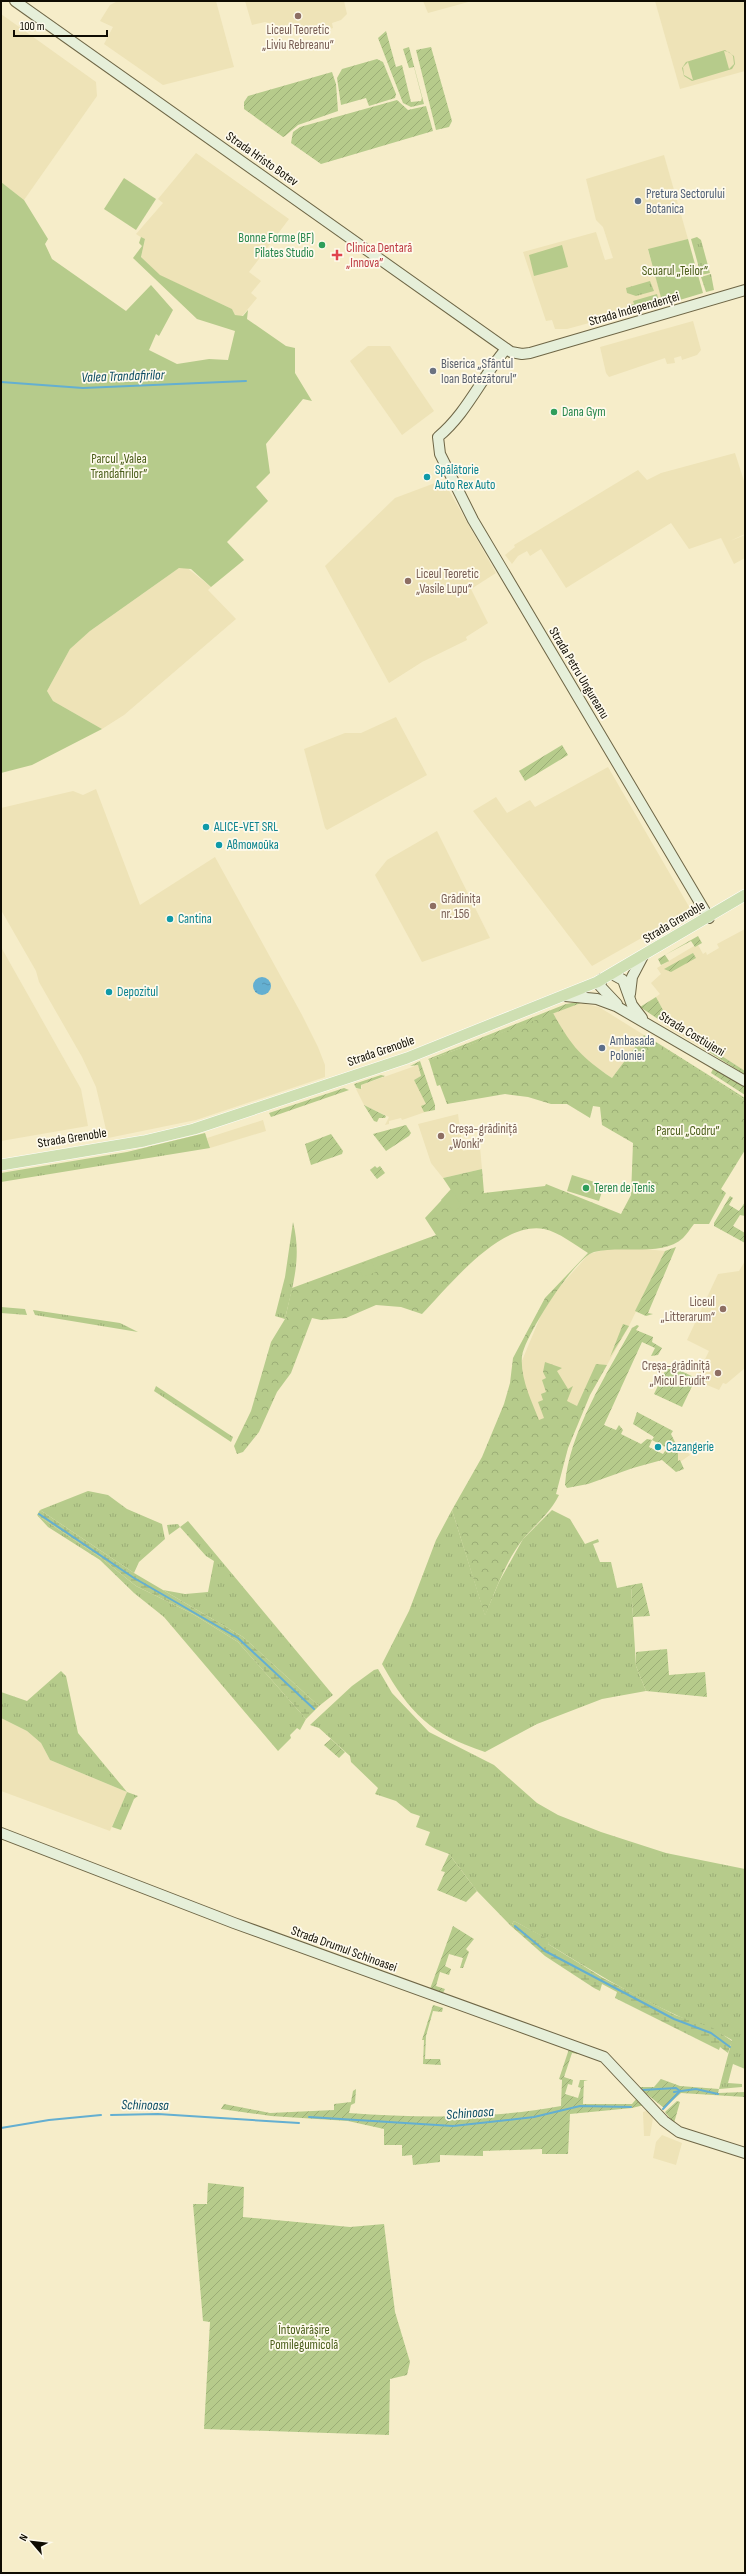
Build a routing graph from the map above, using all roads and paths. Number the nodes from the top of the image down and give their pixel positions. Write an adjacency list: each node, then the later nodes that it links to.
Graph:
1 (15, 1): 3 (main road, Strada Hristo Botev)
2 (745, 290): 3 (main road, Strada Independenței)
3 (506, 350): 5 (main road, Strada Petru Ungureanu)
4 (745, 895): 5 (main road, Strada Grenoble)
5 (709, 918): 6 (main road, Strada Grenoble)
6 (643, 956): 7 (main road, Strada Grenoble); 9 (main road)
7 (607, 977): 8 (main road, Strada Grenoble); 9 (main road, Strada Costiujeni); 10 (main road)
8 (565, 996): 11 (main road, Strada Costiujeni); 14 (main road, Strada Grenoble)
9 (630, 997): 10 (main road); 12 (main road, Strada Costiujeni)
10 (615, 1002): 11 (main road)
11 (624, 1011): 12 (main road, Strada Costiujeni)
12 (647, 1022): 13 (main road, Strada Costiujeni)
13 (745, 1081)
14 (1, 1165)
15 (1, 1833): 16 (main road, Strada Drumul Schinoasei)
16 (745, 2153)

